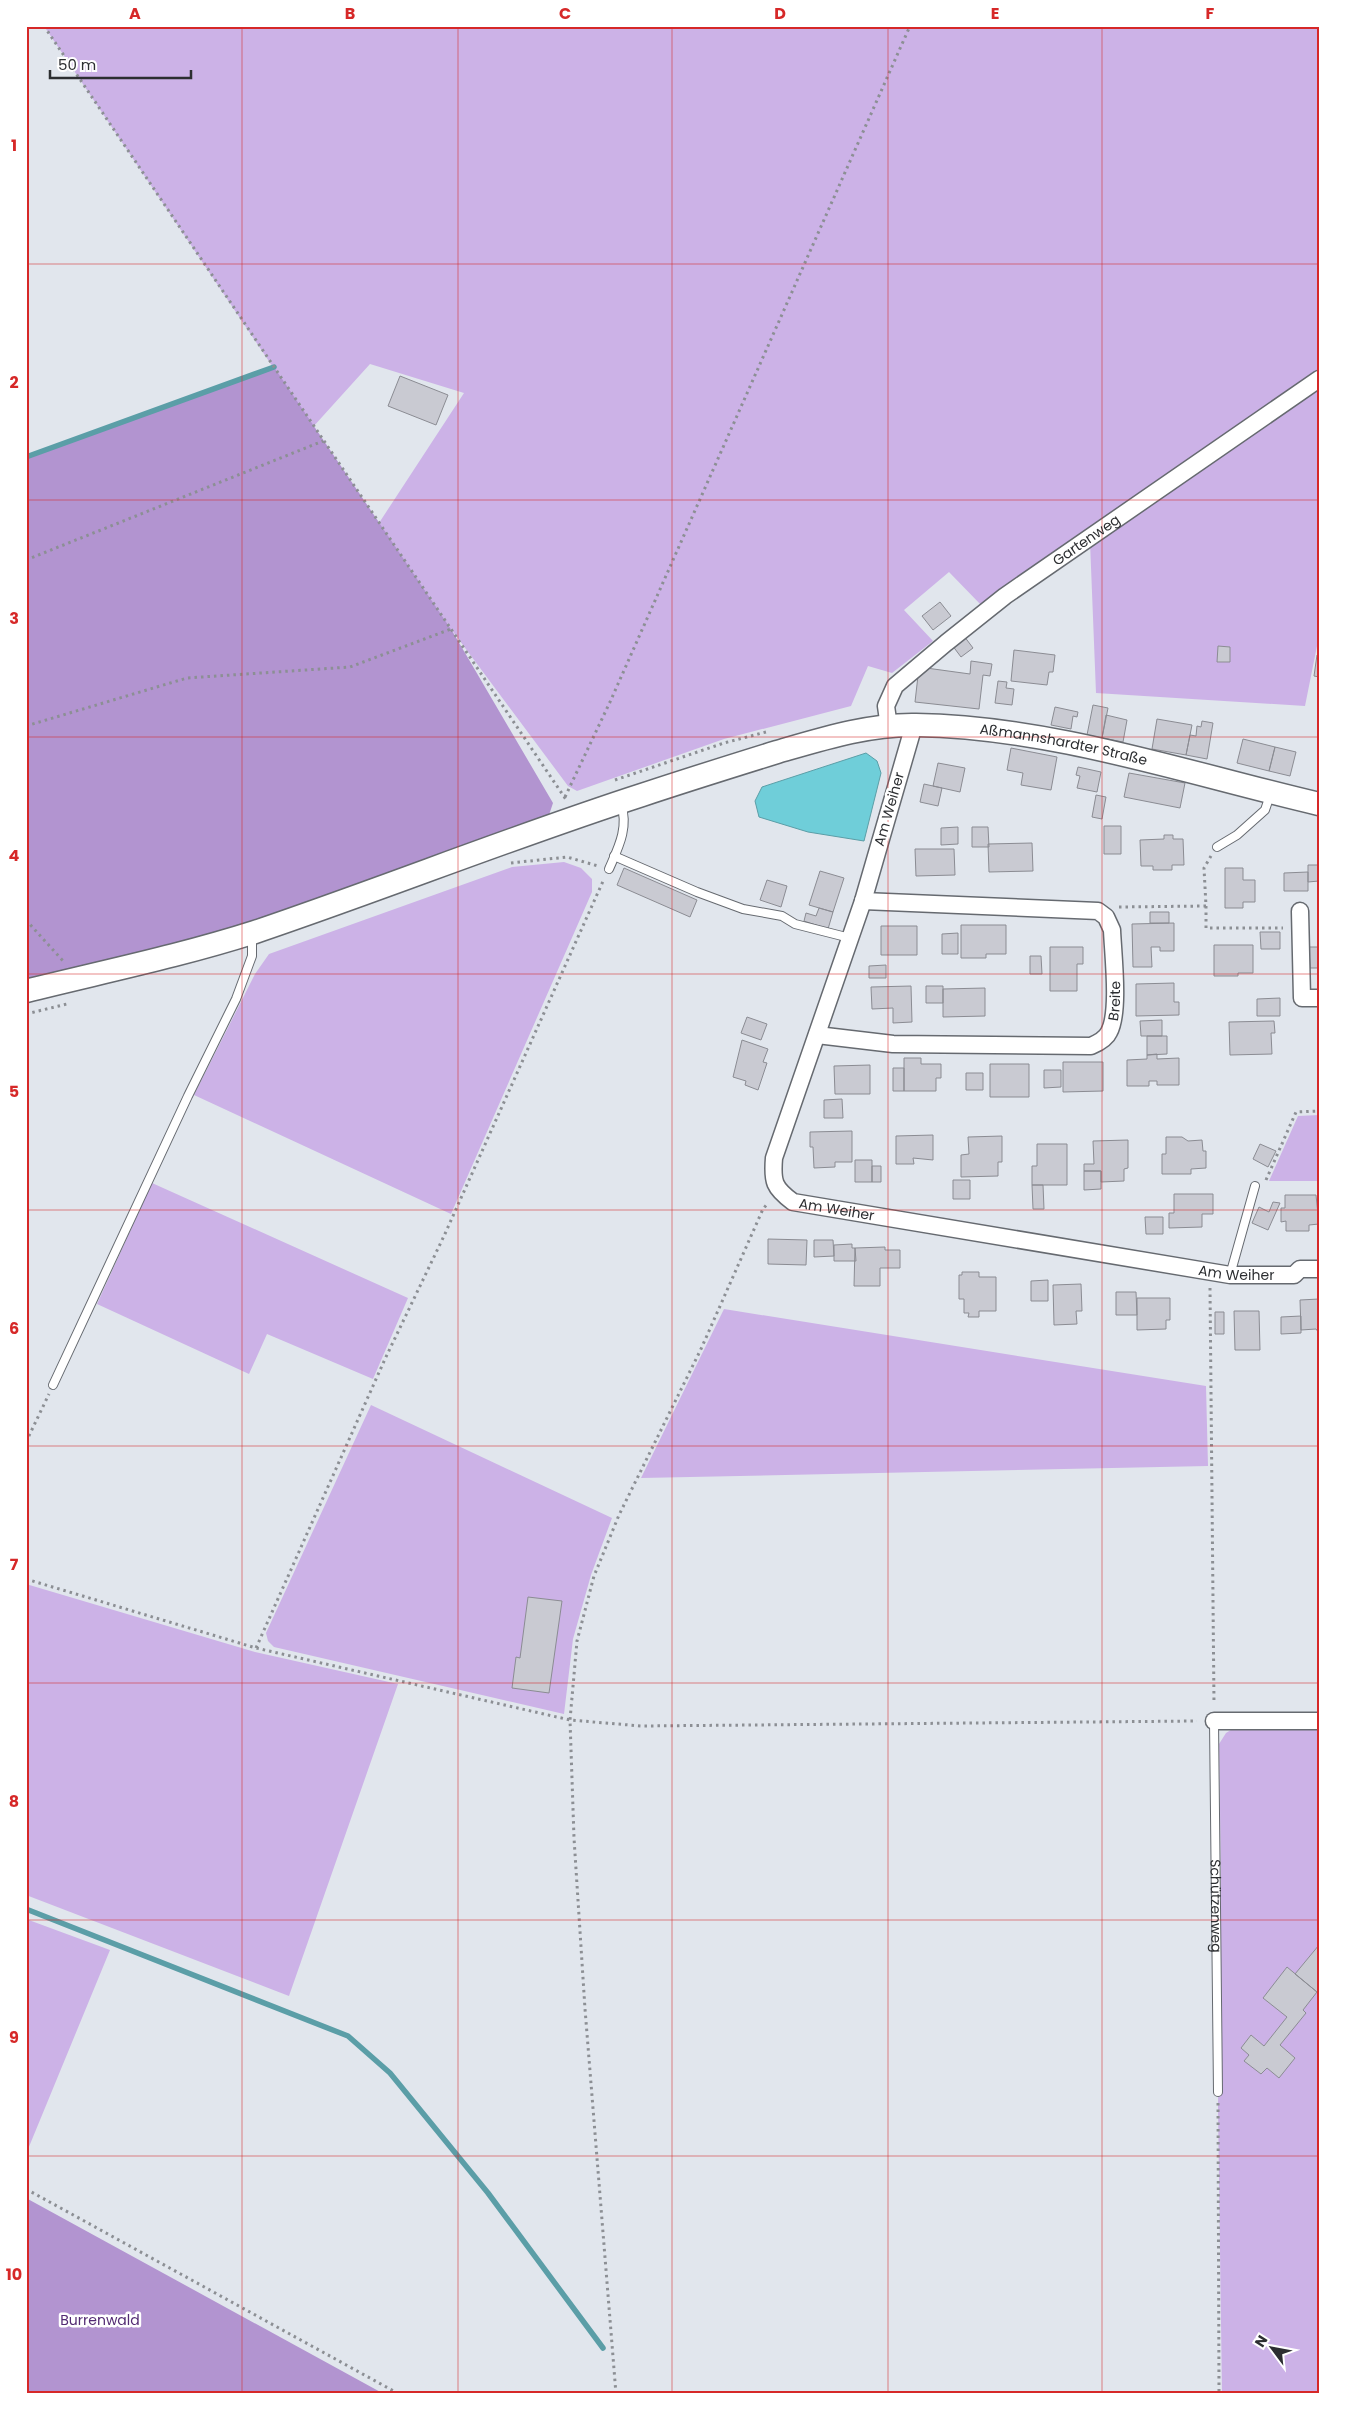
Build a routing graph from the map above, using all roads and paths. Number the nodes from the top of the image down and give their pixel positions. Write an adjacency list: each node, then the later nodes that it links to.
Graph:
1 (44, 26): 4 (path)
2 (910, 26): 11 (path)
3 (1319, 379): 9 (street, Gartenweg)
4 (323, 441): 5 (path); 6 (path)
5 (26, 560)
6 (451, 629): 8 (path); 11 (path)
7 (914, 725): 9 (main road, Aßmannshardter Straße); 10 (main road, Aßmannshardter Straße); 18 (street, Am Weiher)
8 (26, 726)
9 (889, 727): 12 (main road, Aßmannshardter Straße)
10 (1271, 793): 13 (main road, Aßmannshardter Straße); 15 (lane)
11 (564, 797): 14 (path)
12 (620, 802): 14 (main road, Aßmannshardter Straße); 16 (lane)
13 (1319, 804)
14 (573, 818): 24 (main road, Aßmannshardter Straße)
15 (1217, 847): 19 (path)
16 (614, 856): 17 (lane); 25 (lane)
17 (608, 869): 39 (path)
18 (863, 901): 21 (street); 25 (street, Am Weiher)
19 (1206, 906): 21 (path); 23 (path)
20 (1300, 911): 23 (street)
21 (1106, 916): 29 (street, Breite)
22 (26, 920): 26 (path)
23 (1300, 928): 28 (street)
24 (252, 932): 26 (main road, Aßmannshardter Straße); 36 (lane)
25 (850, 938): 29 (street, Am Weiher)
26 (78, 978): 27 (main road, Aßmannshardter Straße)
27 (26, 991)
28 (1319, 998)
29 (816, 1035): 32 (street, Am Weiher)
30 (1319, 1111): 31 (path)
31 (1255, 1186): 35 (lane)
32 (778, 1191): 34 (street, Am Weiher); 40 (path)
33 (1319, 1269): 35 (street, Am Weiher)
34 (1210, 1271): 35 (street, Am Weiher); 42 (path)
35 (1230, 1274)
36 (53, 1385): 37 (path)
37 (26, 1442)
38 (26, 1579): 39 (path)
39 (256, 1648): 40 (path)
40 (570, 1720): 41 (path); 47 (path)
41 (1182, 1720)
42 (1214, 1721): 43 (street); 44 (lane, Schützenweg)
43 (1319, 1721)
44 (1218, 2092): 48 (path)
45 (26, 2189): 46 (path)
46 (399, 2394)
47 (616, 2394)
48 (1219, 2394)

